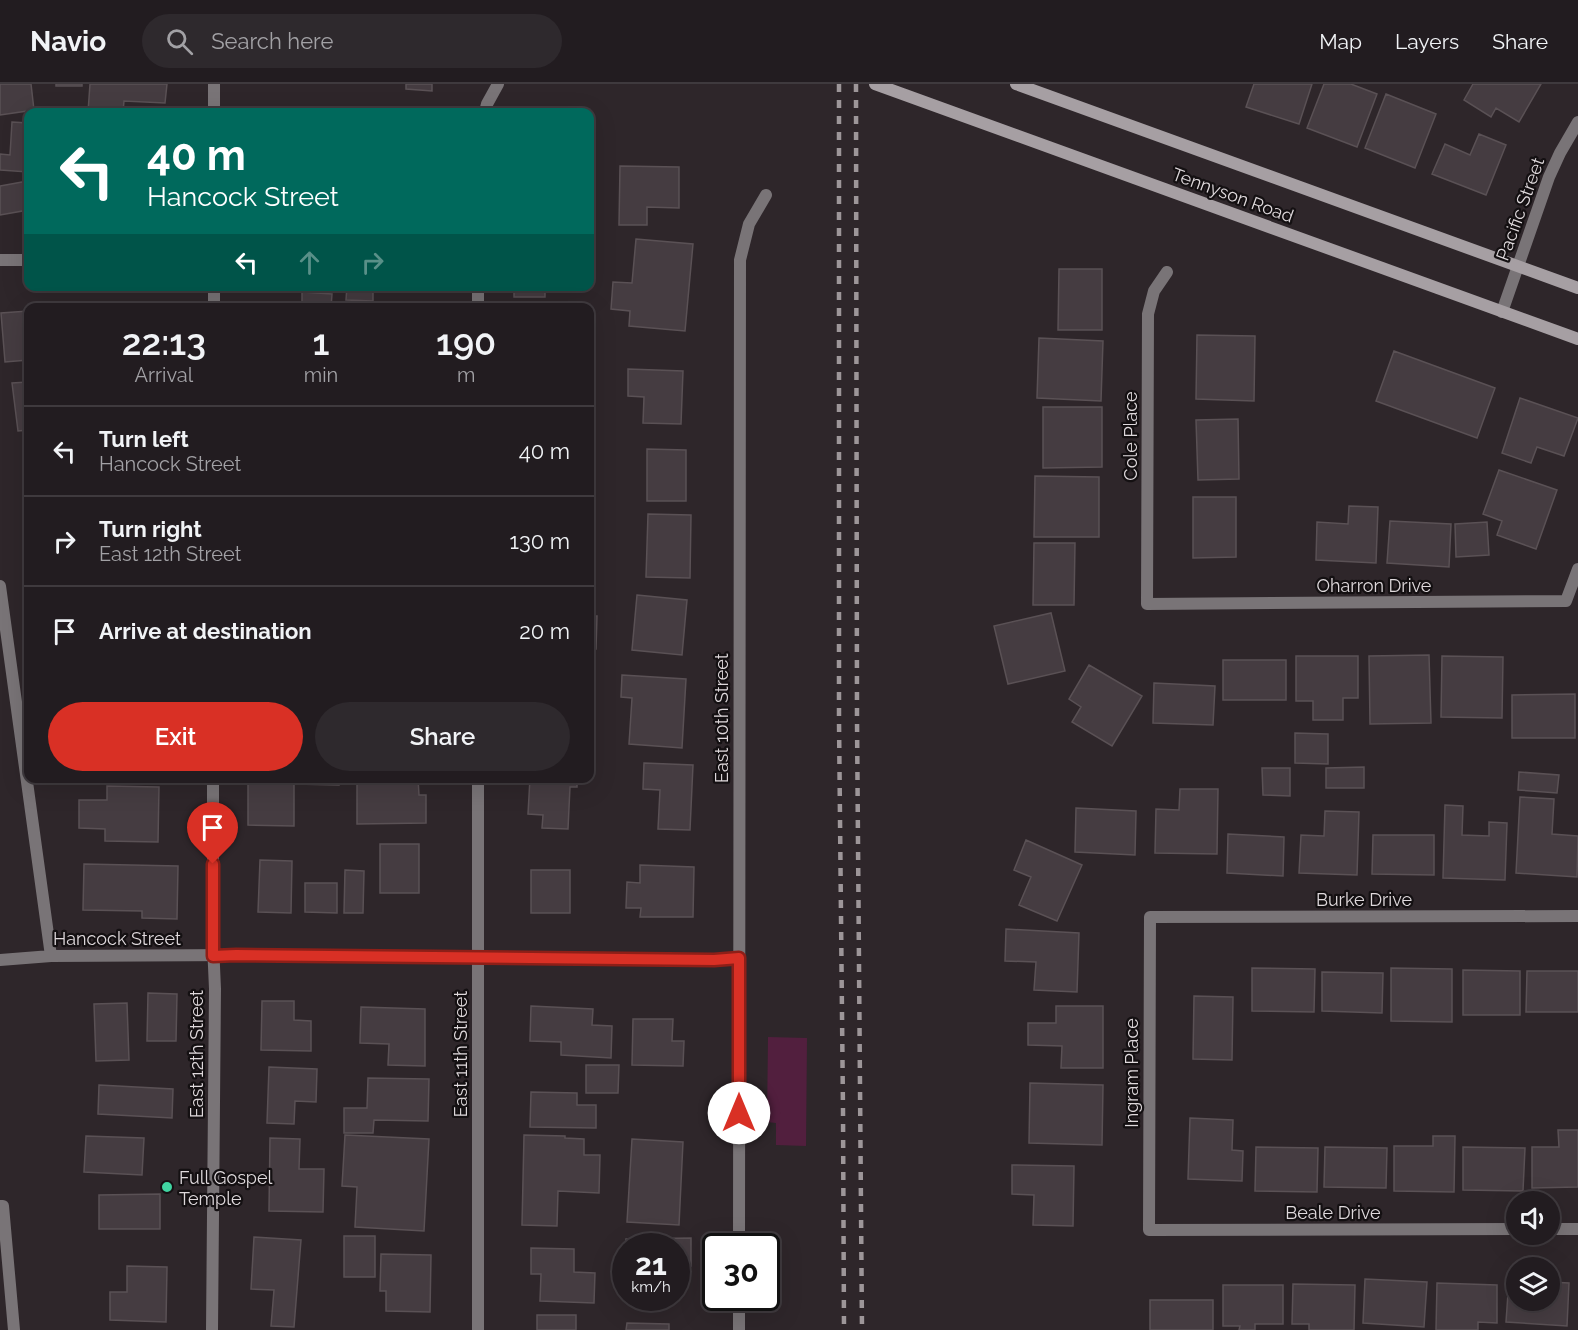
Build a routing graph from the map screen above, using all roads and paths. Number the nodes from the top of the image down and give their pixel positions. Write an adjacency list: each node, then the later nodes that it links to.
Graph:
1 (214, 84): 5 (street)
2 (498, 84): 6 (street)
3 (875, 84): 14 (main road, Tennyson Road)
4 (1016, 84): 11 (main road, Tennyson Road)
5 (214, 108)
6 (486, 108)
7 (1578, 122): 11 (street, Pacific Street)
8 (766, 195): 28 (street, East 10th Street)
9 (0, 260): 10 (street)
10 (24, 260)
11 (1518, 266): 13 (main road, Tennyson Road); 14 (street, Pacific Street)
12 (1167, 272): 18 (street, Cole Place)
13 (1578, 288)
14 (1502, 312): 15 (main road, Tennyson Road)
15 (1578, 339)
16 (1578, 569): 18 (street, Oharron Drive)
17 (0, 586): 19 (street)
18 (1147, 604)
19 (24, 760)
20 (27, 783): 25 (street)
21 (213, 783): 26 (street, East 12th Street)
22 (478, 783): 27 (street, East 11th Street)
23 (1578, 916): 24 (street, Burke Drive)
24 (1150, 917): 34 (street, Ingram Place)
25 (51, 956): 26 (street, Hancock Street); 29 (street, Hancock Street)
26 (213, 956): 27 (street, Hancock Street); 38 (street, East 12th Street)
27 (478, 957): 28 (street, Hancock Street); 39 (street, East 11th Street)
28 (739, 958): 35 (street, East 10th Street)
29 (0, 960)
30 (0, 1206): 37 (street)
31 (1506, 1229): 34 (street, Beale Drive)
32 (1560, 1229): 33 (street)
33 (1578, 1229)
34 (1149, 1230)
35 (739, 1233)
36 (739, 1311): 40 (street)
37 (14, 1330)
38 (212, 1330)
39 (477, 1330)
40 (739, 1330)

